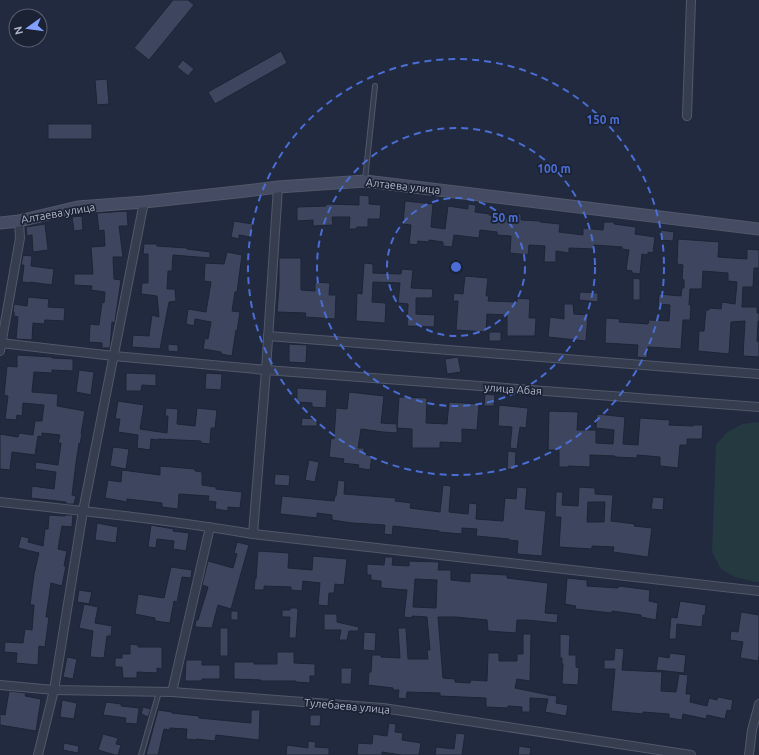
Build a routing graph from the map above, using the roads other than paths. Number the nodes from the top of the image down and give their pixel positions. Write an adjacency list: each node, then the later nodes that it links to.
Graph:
1 (691, 0): 3 (street)
2 (375, 86): 4 (lane)
3 (687, 116)
4 (365, 181): 5 (main road, Алтаева улица); 9 (main road, Алтаева улица)
5 (278, 187): 6 (main road, Алтаева улица); 10 (street)
6 (144, 202): 7 (main road, Алтаева улица); 12 (street)
7 (19, 220): 8 (main road, Алтаева улица); 11 (street)
8 (0, 223)
9 (759, 229)
10 (268, 336): 13 (street); 14 (street)
11 (1, 346): 12 (street, улица Абая)
12 (114, 356): 13 (street, улица Абая); 17 (street)
13 (266, 370): 15 (street, улица Абая); 19 (street)
14 (759, 374)
15 (759, 407)
16 (0, 502): 17 (street)
17 (83, 511): 18 (street); 22 (street)
18 (210, 527): 19 (street); 24 (street)
19 (253, 534): 20 (street)
20 (759, 591)
21 (0, 685): 22 (street, Тулебаева улица)
22 (54, 690): 23 (street, Тулебаева улица); 26 (street)
23 (159, 691): 24 (street, Тулебаева улица); 27 (lane)
24 (172, 692): 28 (street, Тулебаева улица)
25 (759, 704): 29 (street)
26 (38, 755)
27 (141, 755)
28 (691, 755)
29 (749, 755)

